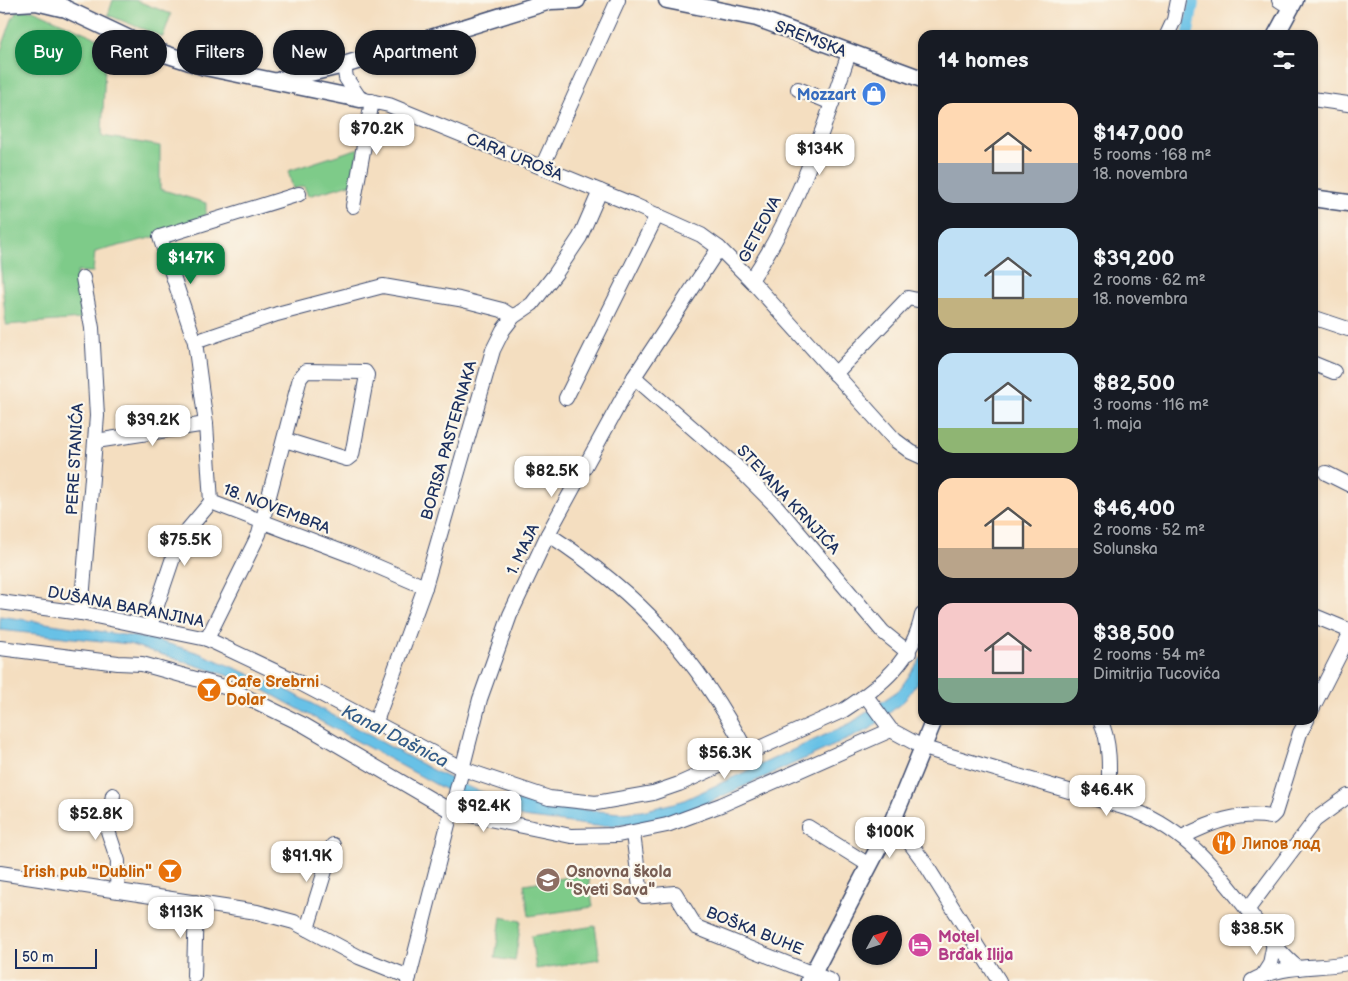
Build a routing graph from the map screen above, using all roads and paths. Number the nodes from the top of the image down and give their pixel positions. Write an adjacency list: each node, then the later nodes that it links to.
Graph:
1 (51, 0): 9 (main road)
2 (550, 0): 3 (main road); 13 (main road)
3 (577, 0)
4 (618, 0): 23 (street)
5 (667, 0): 12 (main road, SREMSKA)
6 (1178, 0): 10 (street)
7 (1288, 2): 11 (main road)
8 (3, 4): 9 (main road)
9 (66, 9): 17 (main road)
10 (1170, 30)
11 (1278, 30)
12 (849, 53): 16 (main road, SREMSKA); 21 (street, GETEOVA)
13 (345, 65)
14 (345, 72): 19 (street)
15 (300, 75): 17 (main road)
16 (918, 78)
17 (278, 80): 19 (main road)
18 (798, 89): 21 (street)
19 (366, 100): 23 (street, CARA UROŠA); 28 (street)
20 (1318, 100): 22 (street)
21 (832, 103): 32 (street, GETEOVA)
22 (1348, 104)
23 (542, 167): 24 (street, CARA UROŠA)
24 (600, 191): 29 (street, CARA UROŠA); 34 (street, BORISA PASTERNAKA)
25 (299, 194): 37 (street, 18. NOVEMBRA)
26 (1318, 199): 27 (main road)
27 (1348, 203)
28 (353, 206)
29 (658, 215): 30 (street, CARA UROŠA); 42 (street)
30 (719, 248): 32 (street, CARA UROŠA); 41 (street, 1. MAJA)
31 (83, 278): 44 (street, PERE STANIĆA)
32 (751, 280): 40 (street, CARA UROŠA)
33 (918, 300): 40 (street)
34 (513, 317): 37 (street); 52 (street, BORISA PASTERNAKA)
35 (1318, 319): 36 (street)
36 (1348, 329)
37 (195, 342): 43 (street, 18. NOVEMBRA)
38 (1318, 365): 39 (street)
39 (1334, 372)
40 (835, 374): 46 (street, CARA UROŠA)
41 (634, 378): 51 (street, 1. MAJA); 62 (street, STEVANA KRNJIĆA)
42 (566, 398)
43 (206, 424): 44 (street); 49 (street, 18. NOVEMBRA)
44 (96, 440): 54 (street, PERE STANIĆA)
45 (285, 440): 45 (street); 50 (street)
46 (918, 455)
47 (1326, 473): 48 (street)
48 (1348, 484)
49 (210, 502): 50 (street, 18. NOVEMBRA); 56 (street)
50 (263, 522): 52 (street, 18. NOVEMBRA); 60 (street)
51 (548, 534): 71 (street); 72 (street, 1. MAJA)
52 (425, 587): 65 (street, BORISA PASTERNAKA)
53 (0, 602): 54 (street, DUŠANA BARANJINA)
54 (81, 613): 56 (street, DUŠANA BARANJINA)
55 (1318, 618): 58 (street)
56 (150, 626): 60 (street, DUŠANA BARANJINA)
57 (918, 627): 62 (street, DUŠANA BARANJINA)
58 (1348, 630)
59 (1348, 638): 63 (street)
60 (207, 639): 65 (street, DUŠANA BARANJINA)
61 (0, 648): 76 (street)
62 (909, 653): 64 (street, DUŠANA BARANJINA)
63 (1318, 697)
64 (867, 699): 69 (street); 71 (street, DUŠANA BARANJINA)
65 (375, 724): 72 (street, DUŠANA BARANJINA)
66 (932, 725): 70 (main road)
67 (1104, 725): 75 (street)
68 (1304, 725): 80 (street)
69 (888, 727): 70 (street); 79 (street)
70 (924, 748): 75 (street); 77 (main road)
71 (748, 754): 72 (street, DUŠANA BARANJINA)
72 (461, 775): 76 (street, 1. MAJA)
73 (113, 795): 84 (street)
74 (1348, 796): 86 (street)
75 (1108, 803): 80 (street)
76 (452, 808): 79 (street); 94 (street, 1. MAJA)
77 (893, 820): 82 (main road); 96 (street)
78 (808, 827): 82 (street)
79 (633, 834): 92 (street, BOŠKA BUHE)
80 (1182, 837): 86 (street)
81 (333, 845): 87 (street)
82 (869, 865): 92 (main road)
83 (0, 873): 84 (street)
84 (117, 890): 85 (street)
85 (196, 902): 87 (street); 91 (street)
86 (1248, 910): 88 (street)
87 (307, 929): 94 (street)
88 (1274, 943): 90 (street); 93 (street)
89 (1348, 963): 90 (street)
90 (1298, 968): 93 (street)
91 (194, 976)
92 (811, 977): 95 (street)
93 (1258, 978)
94 (409, 979)
95 (831, 981)
96 (999, 981)

